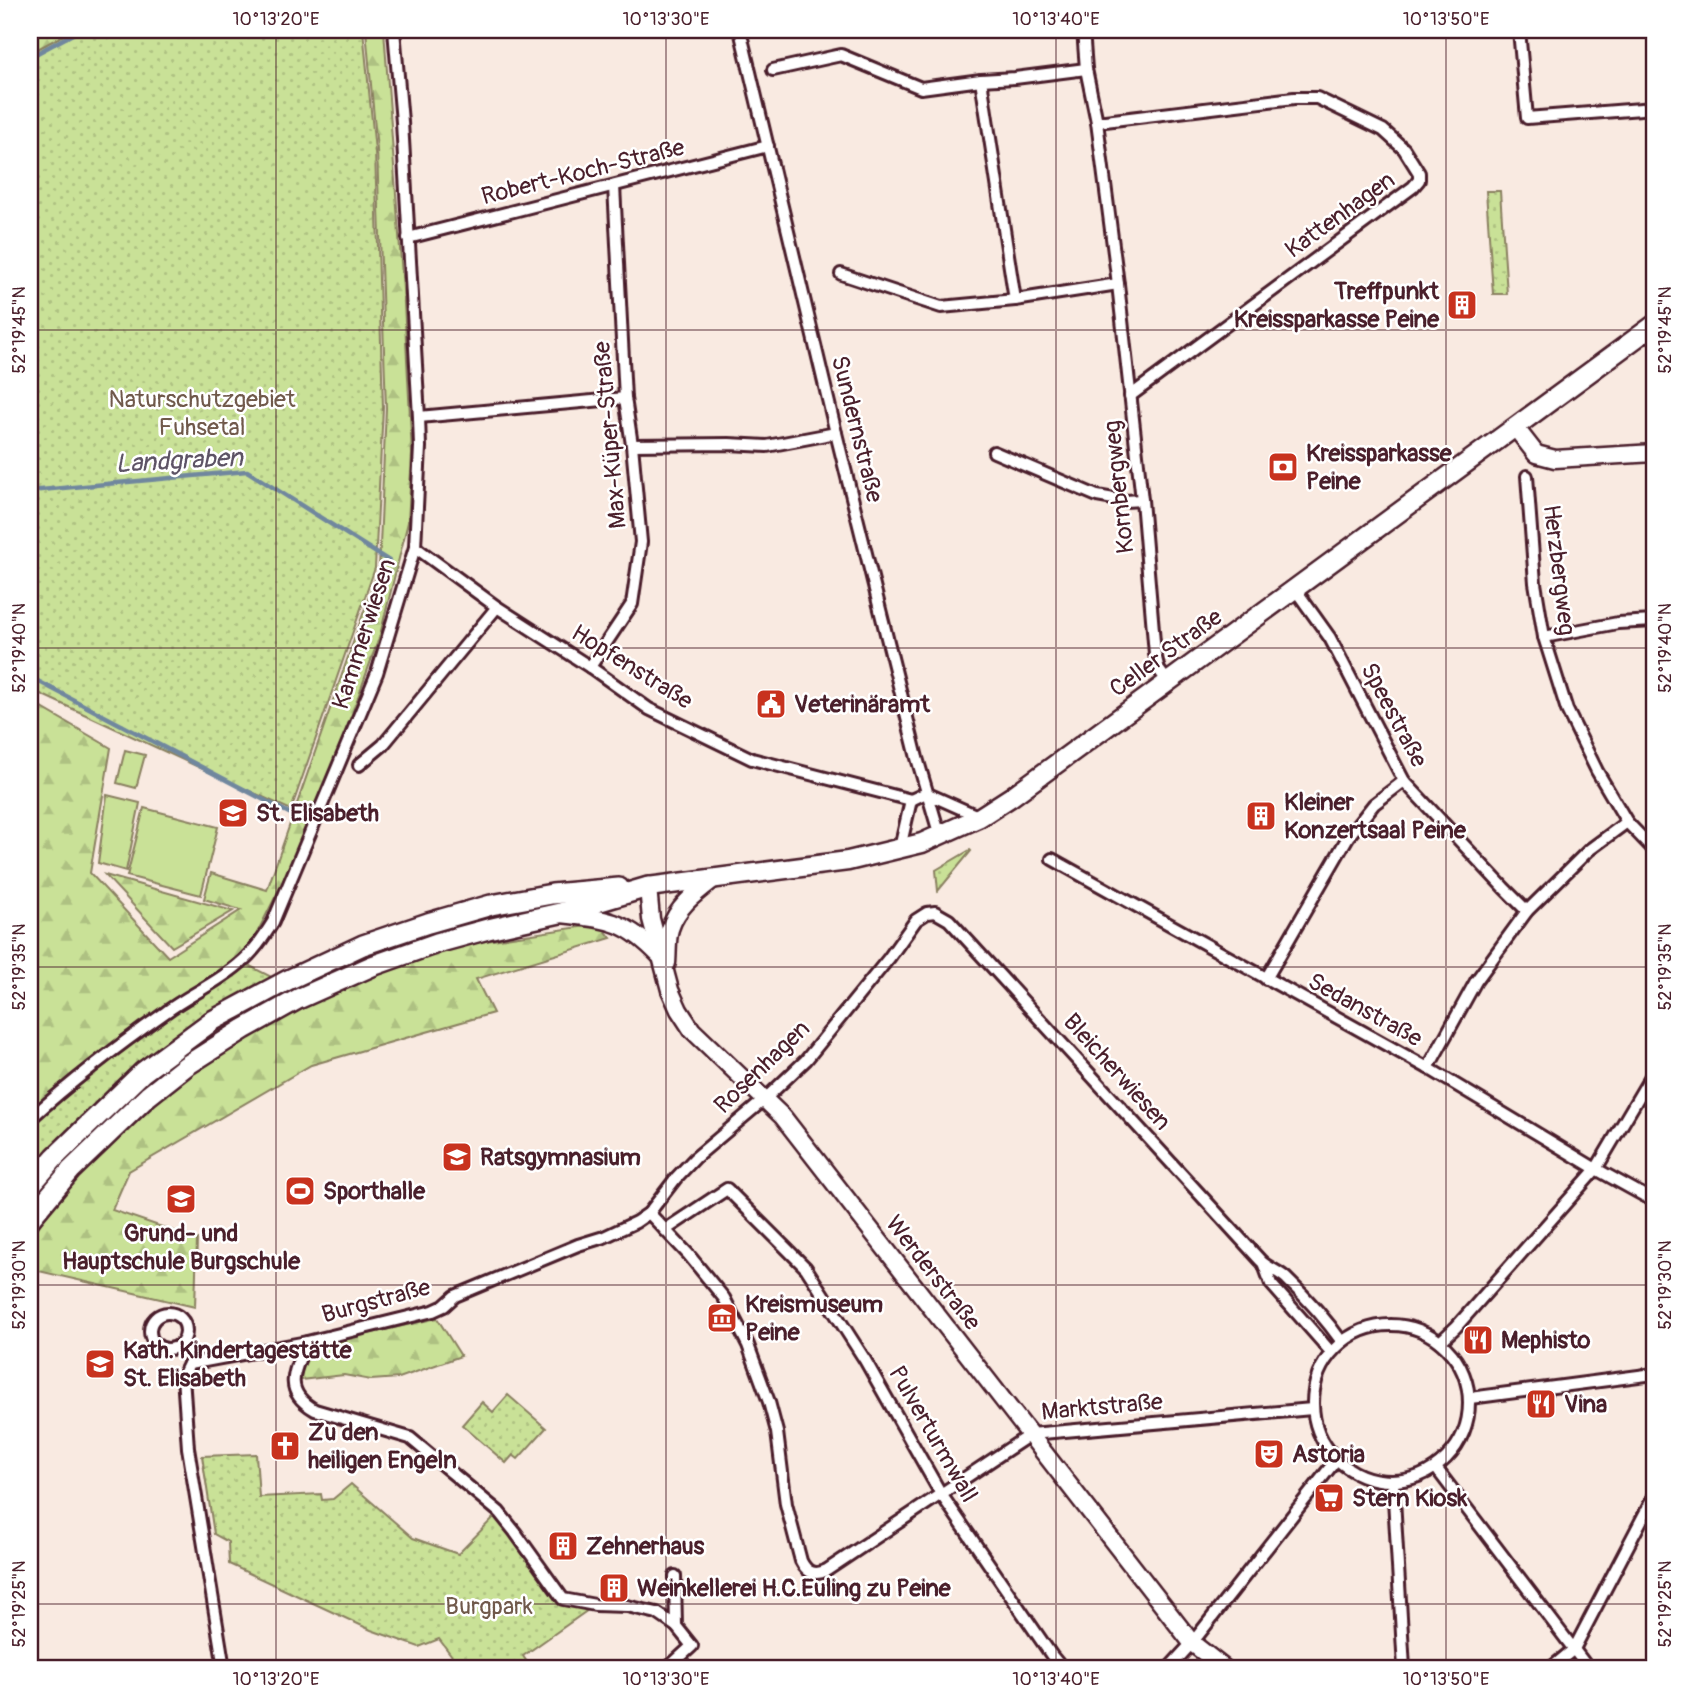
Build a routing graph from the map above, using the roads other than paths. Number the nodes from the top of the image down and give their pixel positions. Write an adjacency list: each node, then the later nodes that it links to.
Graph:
1 (394, 30): 12 (street, Kammerwiesen)
2 (740, 30): 10 (street, Sundernstraße)
3 (1083, 30): 5 (street, Kornbergweg)
4 (1519, 30): 8 (street)
5 (1086, 69): 7 (street); 9 (street, Kornbergweg)
6 (772, 70): 7 (street)
7 (981, 80): 15 (street)
8 (1654, 108)
9 (1097, 122): 14 (street, Kornbergweg); 17 (street, Kattenhagen)
10 (768, 146): 11 (street, Robert-Koch-Straße); 21 (street, Sundernstraße)
11 (614, 186): 12 (street, Robert-Koch-Straße); 18 (street, Max-Küper-Straße)
12 (408, 238): 19 (street, Kammerwiesen)
13 (841, 274): 15 (street)
14 (1118, 284): 15 (street); 17 (street, Kornbergweg)
15 (1015, 300)
16 (1654, 325): 20 (main road, Celler Straße)
17 (1130, 396): 26 (street, Kornbergweg)
18 (625, 398): 19 (street); 22 (street, Max-Küper-Straße)
19 (419, 417): 27 (street, Kammerwiesen)
20 (1515, 427): 24 (street); 28 (main road, Celler Straße)
21 (836, 433): 22 (street); 36 (street, Sundernstraße)
22 (632, 445): 32 (street, Max-Küper-Straße)
23 (994, 452): 26 (street)
24 (1654, 453)
25 (1527, 476): 31 (street, Herzbergweg)
26 (1142, 500): 33 (street, Kornbergweg)
27 (415, 547): 29 (street, Hopfenstraße); 54 (street, Kammerwiesen)
28 (1295, 589): 33 (main road, Celler Straße); 35 (street, Speestraße)
29 (497, 607): 32 (street, Hopfenstraße); 34 (street)
30 (1654, 621): 31 (street)
31 (1544, 636): 39 (street, Herzbergweg)
32 (590, 667): 37 (street, Hopfenstraße)
33 (1168, 682): 38 (main road, Celler Straße)
34 (359, 765)
35 (1404, 781): 46 (street, Speestraße); 50 (street)
36 (926, 793): 37 (street); 38 (street); 40 (street, Sundernstraße)
37 (911, 800): 41 (street)
38 (981, 817): 40 (main road, Celler Straße)
39 (1627, 822): 42 (street, Herzbergweg); 46 (street)
40 (940, 836): 41 (main road, Celler Straße)
41 (900, 848): 44 (main road, Celler Straße)
42 (1654, 850)
43 (1052, 859): 50 (street, Sedanstraße)
44 (715, 878): 45 (main road, Celler Straße); 49 (street)
45 (648, 887): 48 (highway); 49 (street, Werderstraße); 56 (highway)
46 (1527, 911): 51 (street)
47 (934, 912): 53 (street, Rosenhagen); 62 (street, Bleicherwiesen)
48 (560, 914): 49 (street); 59 (highway)
49 (663, 965): 53 (street, Werderstraße)
50 (1266, 979): 51 (street, Sedanstraße)
51 (1428, 1069): 55 (street, Sedanstraße)
52 (1654, 1071): 55 (street)
53 (765, 1099): 58 (street, Rosenhagen); 72 (street, Werderstraße)
54 (30, 1119)
55 (1596, 1169): 57 (street, Sedanstraße); 65 (street)
56 (30, 1186)
57 (1654, 1202)
58 (649, 1213): 60 (street); 61 (street, Rosenhagen)
59 (30, 1219)
60 (665, 1230): 76 (street, Pulverturmwall); 76 (street, Marktstraße)
61 (604, 1237): 63 (street, Burgstraße)
62 (1264, 1265): 64 (street, Bleicherwiesen); 67 (street, Bleicherwiesen)
63 (307, 1342): 68 (street, Burgstraße); 79 (street)
64 (1342, 1342): 65 (street); 67 (street)
65 (1440, 1342): 70 (street)
66 (179, 1346): 68 (street)
67 (1331, 1352): 71 (street)
68 (189, 1364): 82 (street)
69 (1654, 1374): 70 (street)
70 (1470, 1398): 74 (street)
71 (1312, 1409): 72 (street, Marktstraße); 73 (street)
72 (1031, 1434): 76 (street, Marktstraße); 80 (street, Werderstraße)
73 (1336, 1460): 75 (street); 80 (street)
74 (1436, 1468): 75 (street); 81 (street)
75 (1394, 1482): 87 (street)
76 (941, 1494): 84 (street, Pulverturmwall)
77 (1654, 1496): 81 (street)
78 (675, 1576): 79 (street)
79 (676, 1626): 83 (street)
80 (1192, 1643): 85 (street); 86 (street, Werderstraße)
81 (1574, 1648): 88 (street); 89 (street)
82 (224, 1668)
83 (668, 1668)
84 (1062, 1668)
85 (1169, 1668)
86 (1224, 1668)
87 (1405, 1668)
88 (1551, 1668)
89 (1588, 1668)

